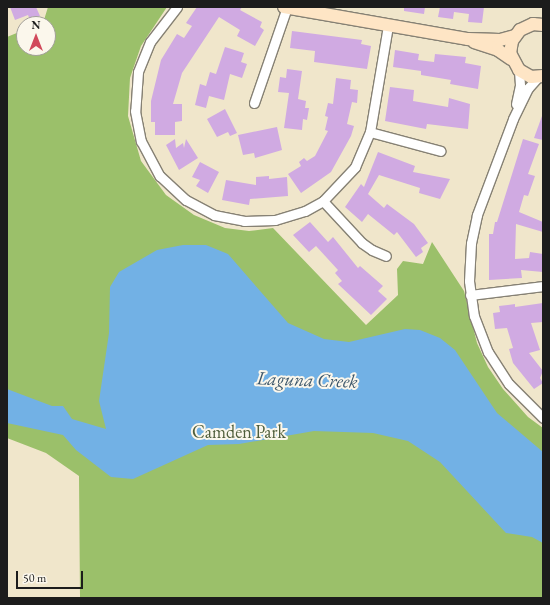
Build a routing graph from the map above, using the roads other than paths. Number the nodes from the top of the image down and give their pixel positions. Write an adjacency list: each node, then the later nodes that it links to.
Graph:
1 (177, 7): 15 (street)
2 (285, 7): 5 (street); 11 (street)
3 (543, 15): 4 (street)
4 (538, 24): 6 (street)
5 (388, 26): 7 (street); 13 (street)
6 (515, 36): 7 (street); 8 (street)
7 (468, 39): 8 (street)
8 (511, 58): 9 (street)
9 (519, 70): 10 (street); 12 (street)
10 (540, 77): 12 (street)
11 (254, 103)
12 (513, 119): 18 (street)
13 (370, 132): 14 (street); 15 (street)
14 (441, 150)
15 (323, 201): 16 (street)
16 (386, 256)
17 (543, 286): 18 (street)
18 (470, 295): 19 (street)
19 (543, 418)

